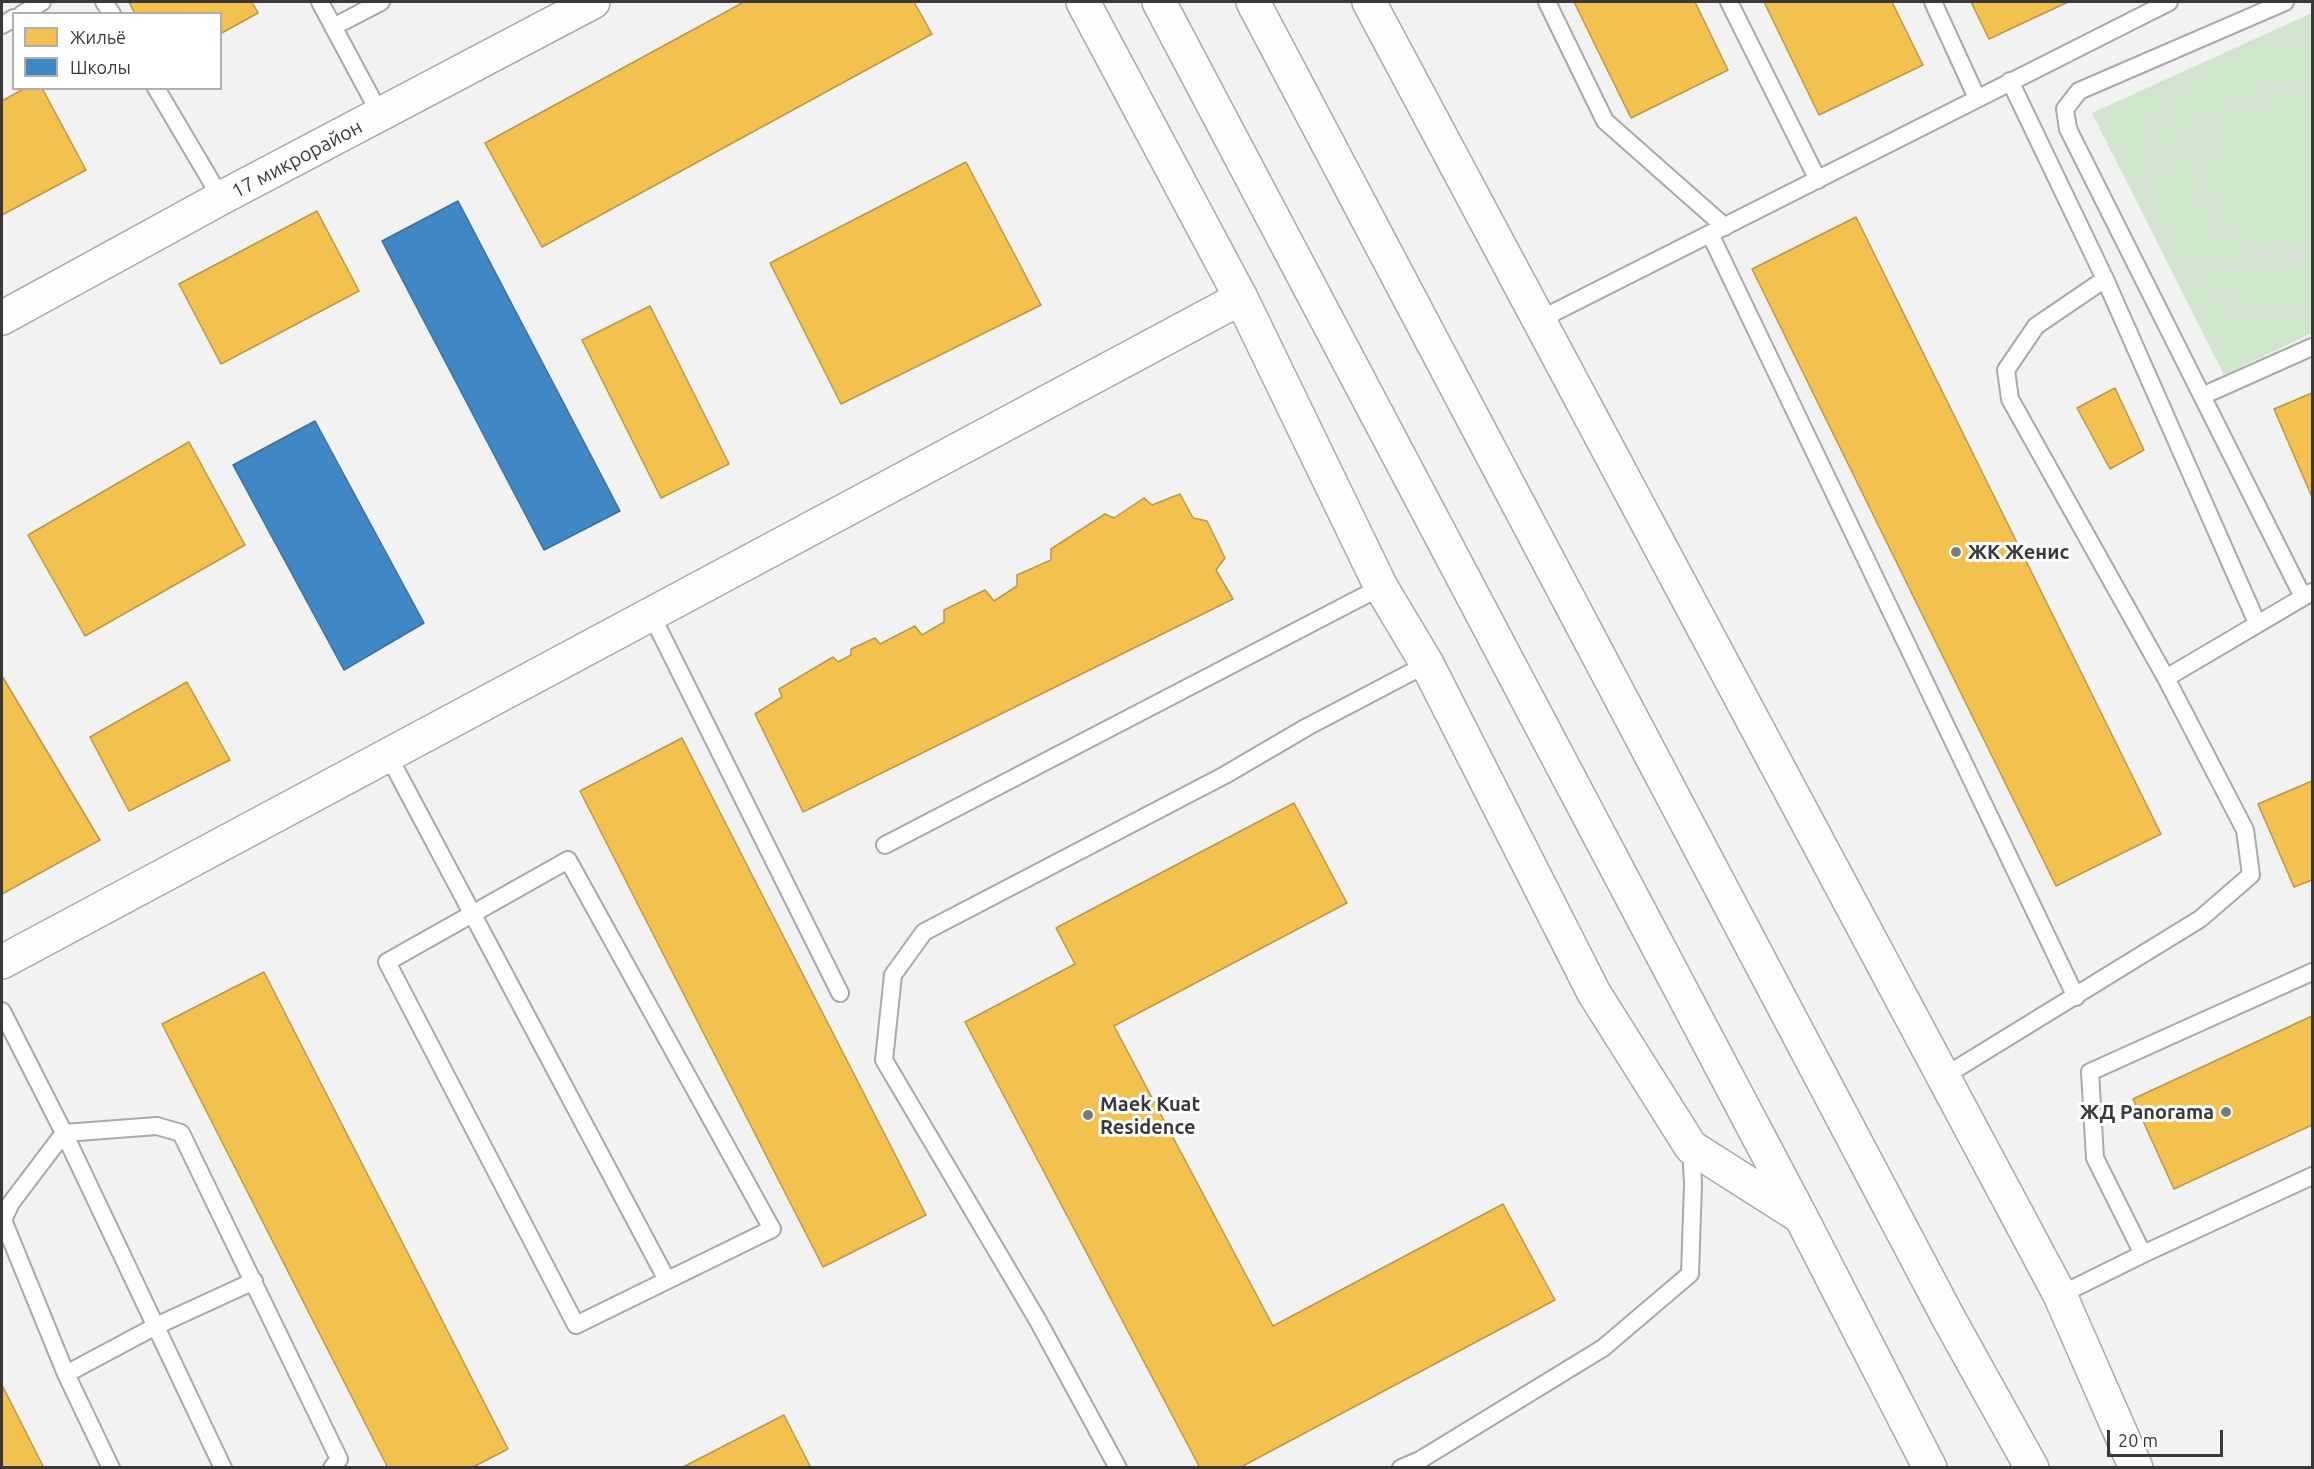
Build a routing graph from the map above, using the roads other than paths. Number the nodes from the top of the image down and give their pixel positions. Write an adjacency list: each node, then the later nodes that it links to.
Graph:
1 (42, 2): 14 (lane)
2 (320, 2): 15 (lane)
3 (381, 2): 15 (lane)
4 (593, 2): 19 (street, 17 микрорайон)
5 (1083, 2): 24 (street)
6 (1159, 2): 47 (street)
7 (1253, 2): 60 (street)
8 (1369, 2): 26 (street)
9 (1547, 2): 22 (lane)
10 (1729, 2): 20 (lane)
11 (1933, 2): 18 (lane)
12 (2169, 2): 16 (lane)
13 (2285, 2): 28 (lane)
14 (25, 12)
15 (333, 27): 19 (lane)
16 (2010, 81): 18 (lane); 23 (lane)
17 (157, 90): 21 (lane)
18 (1977, 98): 20 (lane)
19 (380, 114): 21 (street, 17 микрорайон)
20 (1818, 180): 22 (lane)
21 (221, 198): 25 (street, 17 микрорайон)
22 (1717, 230): 26 (lane); 41 (lane)
23 (2105, 279): 32 (lane); 34 (lane)
24 (1241, 298): 29 (street); 31 (street)
25 (2, 318)
26 (1539, 320): 43 (street)
27 (2313, 347): 28 (lane)
28 (2202, 396): 30 (lane)
29 (1381, 587): 33 (street); 36 (lane)
30 (2308, 594): 32 (lane)
31 (651, 614): 35 (street); 40 (lane)
32 (2257, 623): 34 (lane)
33 (1427, 664): 45 (street); 57 (lane)
34 (2166, 678): 41 (lane)
35 (388, 755): 37 (lane); 38 (street)
36 (885, 845)
37 (473, 915): 49 (lane); 49 (lane); 49 (lane)
38 (2, 962)
39 (2313, 972): 48 (lane)
40 (840, 993)
41 (2076, 997): 43 (lane)
42 (2, 1011): 44 (lane)
43 (1943, 1077): 51 (street)
44 (63, 1133): 50 (lane); 52 (lane); 53 (lane)
45 (1691, 1147): 47 (street); 58 (lane)
46 (2313, 1176): 48 (lane)
47 (1801, 1217): 59 (street)
48 (2143, 1254): 51 (lane)
49 (667, 1280)
50 (254, 1281): 52 (lane); 56 (lane)
51 (2060, 1295): 61 (street)
52 (156, 1326): 53 (lane); 55 (lane)
53 (66, 1374): 54 (lane)
54 (111, 1467)
55 (223, 1467)
56 (332, 1467)
57 (1118, 1467)
58 (1401, 1467)
59 (1930, 1467)
60 (2032, 1467)
61 (2136, 1467)

